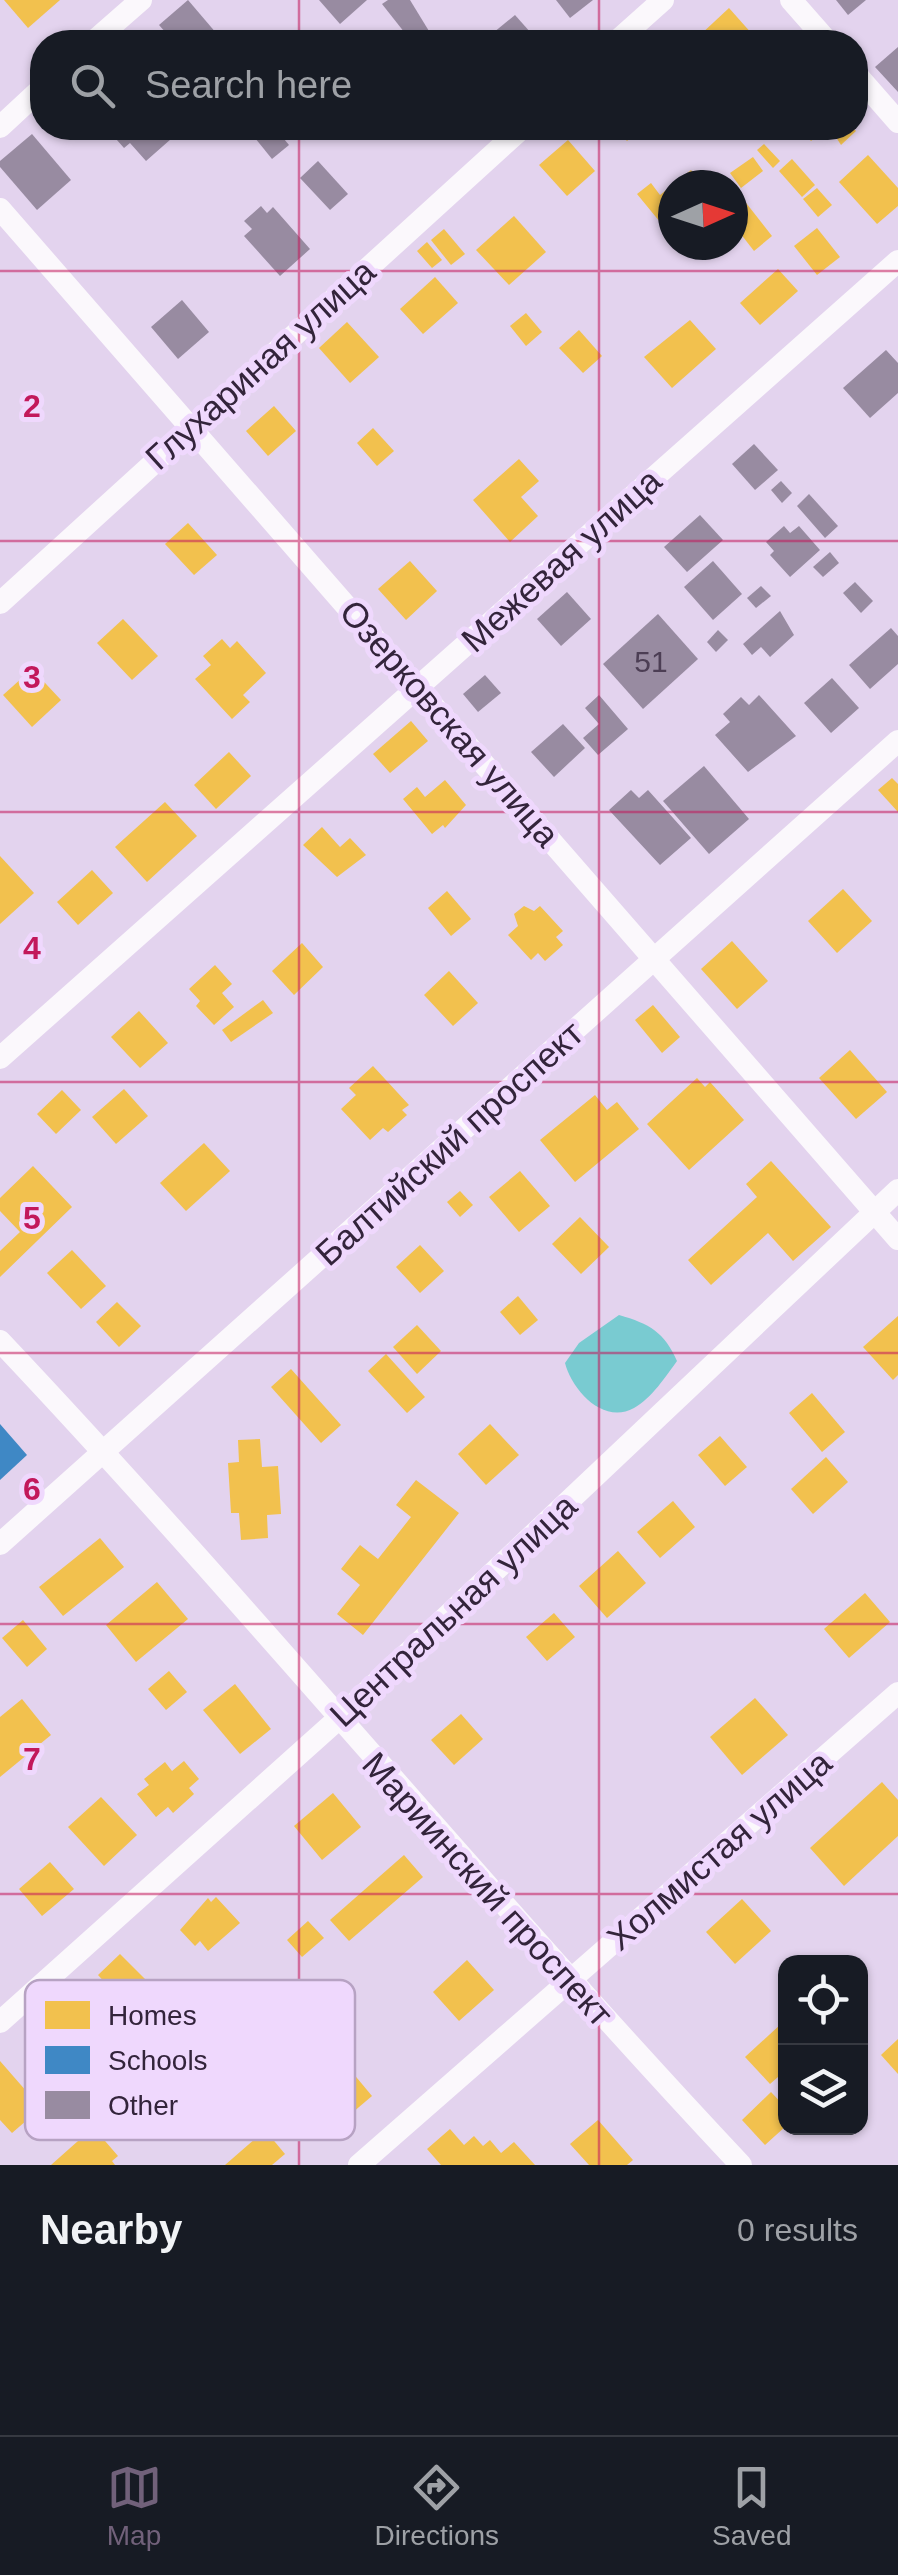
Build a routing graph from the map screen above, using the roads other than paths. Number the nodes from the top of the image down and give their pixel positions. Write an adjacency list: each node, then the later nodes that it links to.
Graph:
1 (140, 0): 4 (street)
2 (663, 0): 5 (street)
3 (791, 0): 6 (street)
4 (107, 30)
5 (629, 30)
6 (817, 30)
7 (868, 88): 9 (street)
8 (30, 99): 10 (street)
9 (898, 122)
10 (0, 127)
11 (509, 140): 14 (street, Глухариная улица)
12 (0, 209): 14 (street, Озерковская улица)
13 (898, 261): 16 (street, Межевая улица)
14 (190, 428): 15 (street, Глухариная улица); 16 (street, Озерковская улица)
15 (0, 602)
16 (419, 686): 18 (street, Озерковская улица); 19 (street, Межевая улица)
17 (898, 741): 18 (street, Балтийский проспект)
18 (655, 960): 21 (street, Озерковская улица); 24 (street, Балтийский проспект)
19 (0, 1058)
20 (898, 1190): 21 (street, Центральная улица)
21 (873, 1212): 22 (street, Озерковская улица); 27 (street, Центральная улица)
22 (898, 1239)
23 (0, 1341): 24 (street, Мариинский проспект)
24 (102, 1450): 25 (street, Балтийский проспект); 27 (street, Мариинский проспект)
25 (0, 1544)
26 (898, 1693): 29 (street, Холмистая улица)
27 (337, 1720): 28 (street, Центральная улица); 29 (street, Мариинский проспект)
28 (47, 1980)
29 (568, 1981): 32 (street, Холмистая улица); 33 (street, Мариинский проспект)
30 (25, 2000): 31 (street, Центральная улица)
31 (0, 2022)
32 (358, 2165)
33 (741, 2165)

